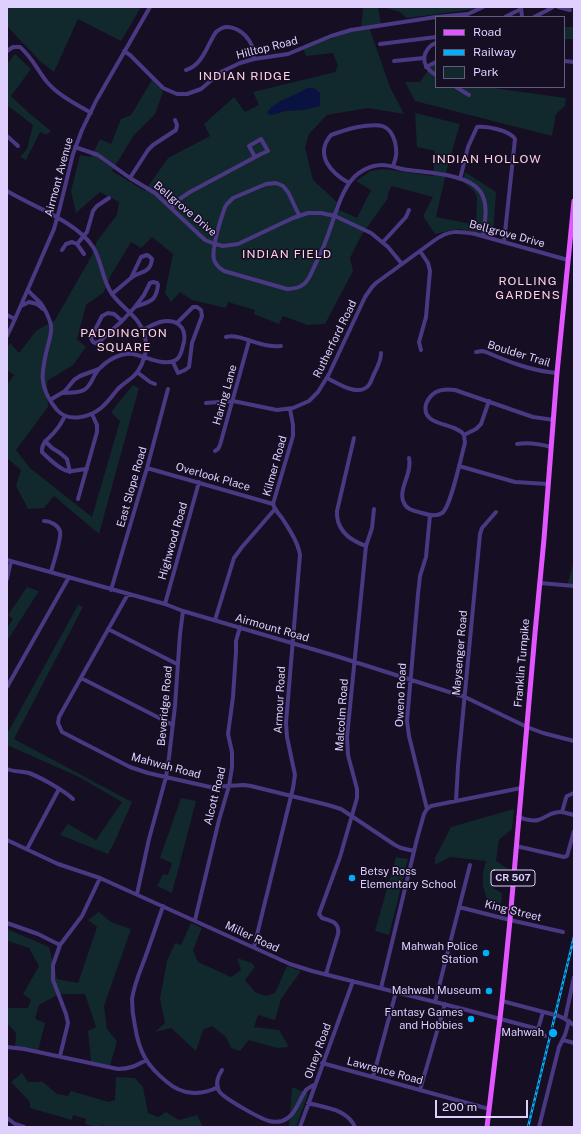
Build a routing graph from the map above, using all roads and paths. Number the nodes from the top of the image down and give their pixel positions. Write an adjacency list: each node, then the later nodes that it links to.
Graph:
1 (150, 7): 16 (street, Airmont Avenue)
2 (483, 7): 7 (street, Hilltop Road)
3 (553, 7): 9 (street)
4 (558, 7): 6 (street)
5 (521, 8): 8 (street)
6 (570, 10)
7 (462, 16)
8 (507, 16)
9 (536, 16)
10 (435, 17): 19 (street, Hilltop Road)
11 (435, 37): 12 (street)
12 (429, 38): 14 (street); 15 (street)
13 (435, 43): 15 (street)
14 (380, 44)
15 (431, 45): 18 (street)
16 (124, 50): 19 (street, Hilltop Road); 27 (street, Airmont Avenue)
17 (7, 51): 27 (street)
18 (424, 58): 20 (street); 22 (street)
19 (254, 59): 23 (street)
20 (394, 61)
21 (435, 62): 22 (street)
22 (426, 67): 24 (street)
23 (186, 70)
24 (435, 74)
25 (458, 88): 26 (street)
26 (469, 95)
27 (91, 113): 31 (street, Airmont Avenue)
28 (175, 120): 34 (street)
29 (7, 136): 30 (street)
30 (18, 146)
31 (75, 147): 34 (street, Bellgrove Drive); 44 (street, Airmont Avenue)
32 (255, 157): 32 (street); 40 (street)
33 (393, 166): 35 (street); 36 (street); 36 (street)
34 (130, 178): 40 (street, Bellgrove Drive)
35 (460, 180): 46 (street); 48 (street)
36 (349, 183): 43 (street)
37 (7, 191): 44 (street)
38 (109, 198): 45 (street)
39 (574, 201): 54 (main road, Franklin Turnpike / CR 507)
40 (171, 208): 50 (street, Bellgrove Drive)
41 (409, 210): 47 (street)
42 (300, 215): 43 (street, Bellgrove Drive); 50 (street, Bellgrove Drive); 50 (street)
43 (335, 216): 47 (street, Bellgrove Drive); 50 (street)
44 (58, 218): 45 (street); 57 (street, Airmont Avenue)
45 (84, 236): 49 (street); 58 (street)
46 (483, 236): 48 (street, Bellgrove Drive); 52 (street, Bellgrove Drive)
47 (383, 242): 55 (street, Bellgrove Drive)
48 (504, 242): 54 (street, Bellgrove Drive)
49 (77, 244): 51 (street); 53 (street)
50 (215, 244)
51 (62, 250)
52 (420, 251): 55 (street, Bellgrove Drive); 74 (street)
53 (84, 254)
54 (568, 260): 81 (main road, Franklin Turnpike / CR 507)
55 (402, 264): 82 (street, Rutherford Road)
56 (131, 278): 56 (street); 58 (street)
57 (28, 290): 59 (street, Airmont Avenue); 61 (street)
58 (112, 294): 62 (street)
59 (21, 307): 61 (street); 64 (street, Airmont Avenue)
60 (135, 307): 60 (street); 62 (street)
61 (46, 311): 86 (street)
62 (130, 312): 65 (street); 67 (street)
63 (7, 315): 64 (street)
64 (15, 319): 68 (street, Airmont Avenue)
65 (122, 321): 65 (street)
66 (178, 323): 67 (street); 70 (street); 71 (street)
67 (143, 330): 77 (street)
68 (7, 336)
69 (226, 337): 72 (street)
70 (184, 340): 71 (street); 78 (street)
71 (193, 341): 78 (street)
72 (249, 341): 73 (street); 87 (street, Haring Lane)
73 (281, 346)
74 (421, 350)
75 (476, 352): 81 (street, Boulder Trail)
76 (381, 353): 82 (street)
77 (144, 357): 78 (street); 79 (street); 80 (street)
78 (174, 362)
79 (99, 368): 85 (street); 85 (street)
80 (138, 372): 83 (street); 91 (street)
81 (557, 374): 93 (main road, Franklin Turnpike / CR 507)
82 (327, 378): 90 (street, Rutherford Road)
83 (155, 384)
84 (168, 389): 102 (street, East Slope Road)
85 (62, 393): 86 (street)
86 (50, 400): 92 (street)
87 (233, 401): 89 (street, Rutherford Road); 90 (street, Rutherford Road); 99 (street, Haring Lane)
88 (489, 401): 93 (street); 94 (street); 94 (street)
89 (206, 403)
90 (290, 409): 108 (street, Kilmer Road)
91 (92, 414): 92 (street); 103 (street)
92 (65, 416): 96 (street)
93 (554, 420): 98 (main road, Franklin Turnpike / CR 507)
94 (464, 435): 101 (street)
95 (354, 438): 113 (street)
96 (45, 440): 104 (street); 104 (street)
97 (517, 444): 98 (street)
98 (552, 446): 106 (main road, Franklin Turnpike / CR 507)
99 (215, 451)
100 (409, 458): 111 (street)
101 (459, 466): 106 (street); 111 (street)
102 (147, 468): 105 (street, Overlook Place); 120 (street, East Slope Road)
103 (87, 469): 104 (street); 107 (street)
104 (70, 472)
105 (199, 482): 108 (street, Overlook Place); 122 (street, Highwood Road)
106 (548, 484): 118 (main road, Franklin Turnpike / CR 507)
107 (78, 499)
108 (274, 506): 124 (street, Kilmer Road); 127 (street, Armour Road)
109 (374, 510): 113 (street, Malcolm Road)
110 (496, 512): 133 (street, Maysenger Road)
111 (430, 515): 131 (street, Oweno Road)
112 (44, 521): 115 (street)
113 (366, 546): 128 (street, Malcolm Road)
114 (9, 560): 115 (street, Airmount Road); 117 (street)
115 (51, 572): 116 (street, Airmount Road)
116 (69, 577): 120 (street, Airmount Road); 132 (street)
117 (7, 579)
118 (540, 583): 119 (street); 135 (main road, Franklin Turnpike / CR 507)
119 (574, 586)
120 (112, 590): 121 (street, Airmount Road)
121 (128, 594): 122 (street, Airmount Road); 125 (street, Mahwah Road)
122 (165, 604): 123 (street, Airmount Road)
123 (183, 611): 124 (street, Airmount Road); 129 (street, Beveridge Road)
124 (216, 620): 126 (street, Airmount Road)
125 (108, 628): 129 (street); 130 (street, Mahwah Road)
126 (240, 628): 127 (street, Airmount Road); 139 (street, Alcott Road)
127 (293, 643): 128 (street, Airmount Road); 143 (street, Armour Road)
128 (355, 662): 131 (street, Airmount Road); 149 (street, Malcolm Road)
129 (177, 664): 134 (street, Beveridge Road)
130 (81, 678): 134 (street); 138 (street, Mahwah Road)
131 (410, 679): 133 (street, Airmount Road); 146 (street, Oweno Road)
132 (7, 687)
133 (465, 697): 135 (street, Airmount Road); 145 (street, Maysenger Road)
134 (173, 725): 138 (street, Beveridge Road)
135 (526, 727): 136 (street, Airmount Road); 140 (main road, Franklin Turnpike / CR 507)
136 (574, 741)
137 (7, 769): 141 (street)
138 (166, 777): 139 (street, Mahwah Road); 158 (street, Beveridge Road)
139 (229, 786): 143 (street, Mahwah Road); 161 (street, Alcott Road)
140 (521, 788): 145 (street); 150 (main road, Franklin Turnpike / CR 507)
141 (59, 789): 144 (street); 154 (street)
142 (574, 793): 147 (street)
143 (291, 796): 149 (street, Mahwah Road); 166 (street, Armour Road)
144 (73, 799)
145 (456, 801): 146 (street)
146 (427, 809): 155 (street)
147 (562, 812): 148 (street); 150 (street)
148 (574, 815)
149 (352, 816): 155 (street, Mahwah Road); 167 (street, Malcolm Road)
150 (518, 818): 153 (main road, Franklin Turnpike / CR 507)
151 (574, 831): 153 (street)
152 (7, 840): 154 (street, Miller Road)
153 (516, 846): 162 (main road, Franklin Turnpike / CR 507)
154 (27, 849): 157 (street, Miller Road)
155 (414, 851): 170 (street)
156 (470, 865): 160 (street)
157 (100, 878): 158 (street, Miller Road); 165 (street)
158 (137, 894): 159 (street, Miller Road)
159 (163, 906): 161 (street, Miller Road); 185 (street)
160 (459, 907): 162 (street, King Street); 173 (street)
161 (194, 920): 166 (street, Miller Road)
162 (510, 920): 164 (street, King Street); 172 (main road, Franklin Turnpike / CR 507)
163 (7, 922): 165 (street)
164 (563, 932)
165 (60, 945): 184 (street)
166 (254, 947): 167 (street, Miller Road)
167 (326, 974): 169 (street, Miller Road)
168 (574, 978): 177 (street)
169 (353, 981): 170 (street, Miller Road); 186 (street, Olney Road)
170 (382, 988): 171 (street, Miller Road)
171 (396, 992): 173 (street, Miller Road); 188 (street)
172 (502, 1001): 175 (street); 176 (main road, Franklin Turnpike / CR 507)
173 (435, 1002): 174 (street, Miller Road)
174 (445, 1004): 176 (street, Miller Road); 191 (street)
175 (543, 1012): 177 (street); 179 (street)
176 (500, 1020): 179 (street, Miller Road); 193 (main road, Franklin Turnpike / CR 507)
177 (567, 1020): 178 (street); 181 (street)
178 (574, 1025)
179 (538, 1029): 180 (street)
180 (545, 1036)
181 (563, 1040): 182 (street); 199 (street)
182 (574, 1043)
183 (7, 1047): 184 (street)
184 (60, 1056): 185 (street)
185 (146, 1060): 190 (street)
186 (322, 1063): 188 (street, Lawrence Road); 189 (street, Olney Road)
187 (222, 1070): 190 (street)
188 (373, 1077): 191 (street, Lawrence Road)
189 (314, 1085): 190 (street); 192 (street, Olney Road)
190 (218, 1087)
191 (420, 1090): 193 (street, Lawrence Road)
192 (308, 1103): 196 (street, Olney Road); 197 (street)
193 (489, 1109): 198 (main road, Franklin Turnpike / CR 507)
194 (7, 1118): 195 (street)
195 (24, 1127)
196 (300, 1127)
197 (355, 1127)
198 (487, 1127)
199 (539, 1127)

